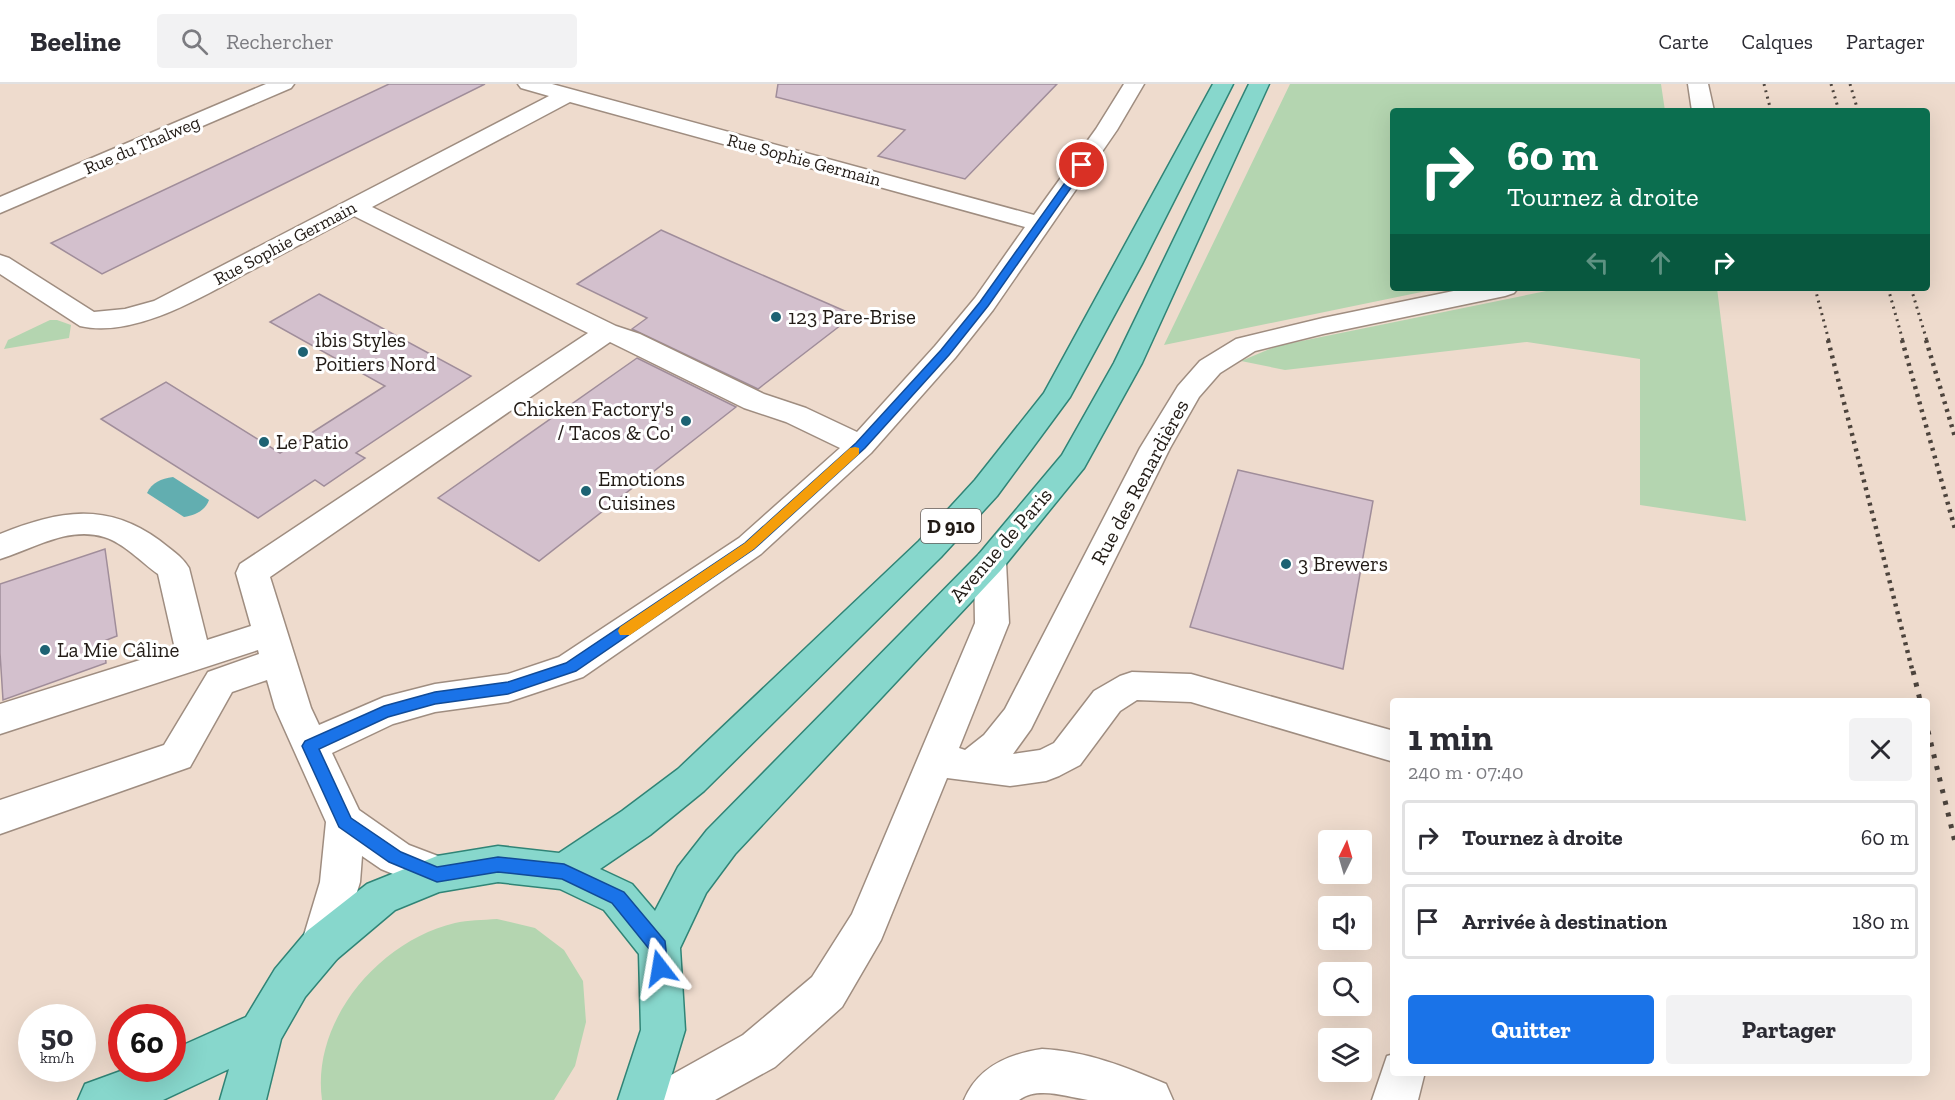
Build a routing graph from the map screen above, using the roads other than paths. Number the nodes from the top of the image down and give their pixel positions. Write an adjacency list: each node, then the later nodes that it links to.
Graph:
1 (284, 84): 9 (street, Rue du Thalweg)
2 (1134, 84): 11 (street)
3 (1223, 84): 26 (main road, D 910)
4 (1259, 84): 17 (main road, Avenue de Paris / D 910)
5 (1698, 84): 8 (street)
6 (533, 85): 7 (street, Rue Sophie Germain)
7 (567, 95): 10 (street, Rue Sophie Germain); 11 (street, Rue Sophie Germain)
8 (1702, 108)
9 (0, 206)
10 (354, 207): 12 (street, Rue Sophie Germain); 14 (street)
11 (1040, 224): 15 (street)
12 (0, 263)
13 (1491, 291): 23 (street, Rue des Renardières)
14 (607, 332): 15 (street); 18 (street)
15 (861, 446): 21 (street)
16 (0, 547): 19 (street)
17 (990, 562): 23 (street); 29 (main road, Avenue de Paris / D 910)
18 (274, 647): 19 (street); 21 (street); 24 (street)
19 (194, 657): 20 (street)
20 (0, 719)
21 (310, 746): 25 (street)
22 (1390, 746): 23 (street)
23 (953, 763): 35 (street)
24 (0, 817)
25 (345, 822): 27 (street); 28 (street)
26 (564, 871): 27 (main road); 29 (main road)
27 (437, 874): 28 (main road)
28 (322, 945): 30 (main road)
29 (658, 947): 34 (main road)
30 (261, 1032): 32 (main road); 33 (main road)
31 (1402, 1076): 38 (street)
32 (101, 1100)
33 (243, 1100)
34 (641, 1100)
35 (671, 1100)
36 (987, 1100): 37 (street)
37 (1150, 1100)
38 (1395, 1100)

